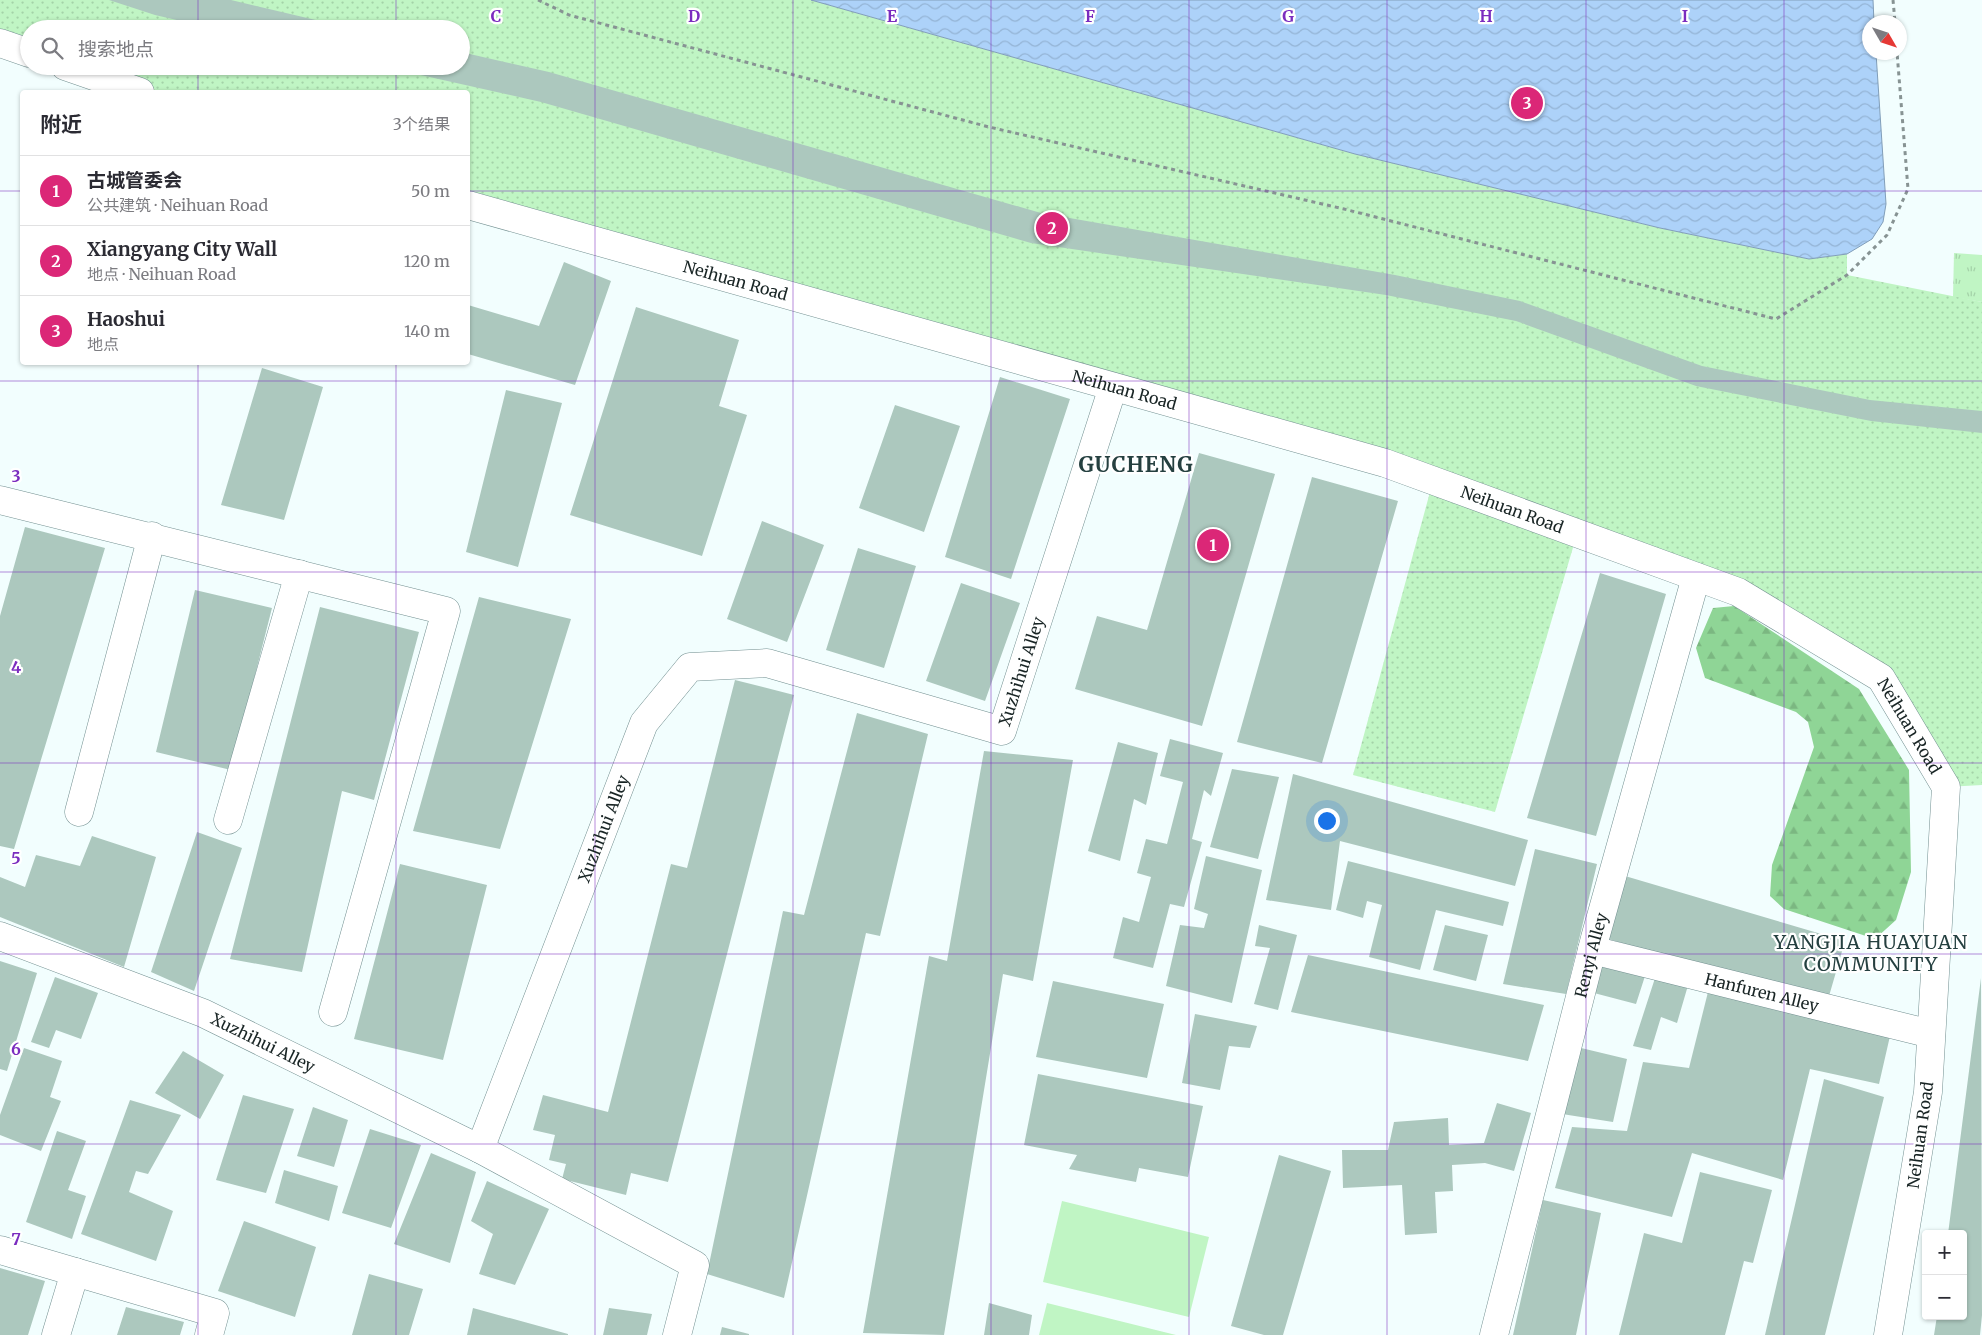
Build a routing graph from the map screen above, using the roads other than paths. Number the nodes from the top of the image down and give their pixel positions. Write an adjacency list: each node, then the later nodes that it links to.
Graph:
1 (0, 43): 2 (street)
2 (20, 51)
3 (91, 75): 4 (street)
4 (134, 90)
5 (470, 206): 6 (street, Neihuan Road)
6 (1113, 386): 10 (street, Neihuan Road); 17 (street, Xuzhihui Alley)
7 (0, 500): 8 (street)
8 (152, 536): 9 (street); 11 (street)
9 (299, 574): 12 (street); 15 (street)
10 (1696, 577): 14 (street, Renyi Alley); 16 (street, Neihuan Road)
11 (79, 812)
12 (228, 820)
13 (0, 936): 17 (street, Xuzhihui Alley)
14 (1592, 950): 16 (street, Hanfuren Alley); 23 (street, Renyi Alley)
15 (333, 1012)
16 (1931, 1034): 24 (street, Neihuan Road)
17 (480, 1149): 22 (street)
18 (0, 1250): 19 (street)
19 (75, 1272): 20 (street); 21 (street)
20 (56, 1335)
21 (208, 1335)
22 (677, 1335)
23 (1494, 1335)
24 (1888, 1335)

